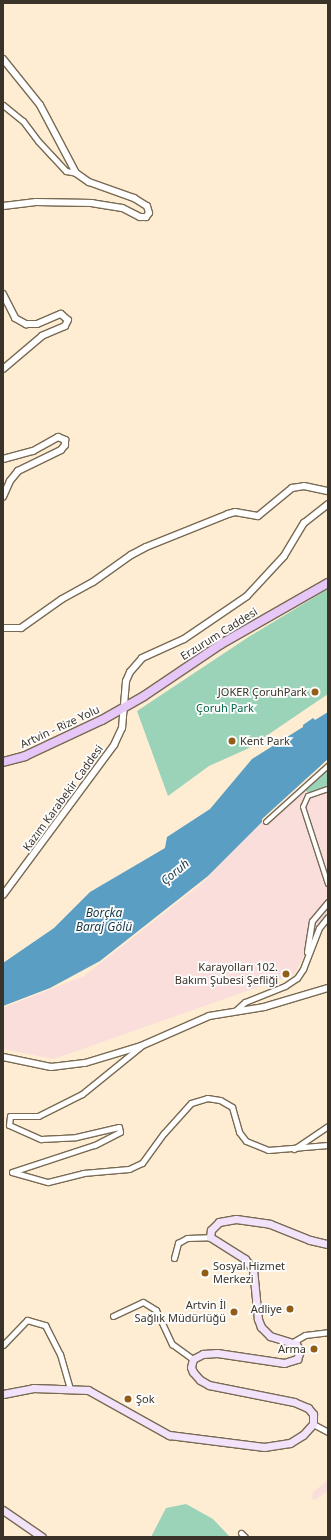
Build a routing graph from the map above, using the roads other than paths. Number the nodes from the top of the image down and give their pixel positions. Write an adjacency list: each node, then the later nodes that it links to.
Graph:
1 (3, 59): 3 (street)
2 (3, 105): 3 (street)
3 (76, 173): 4 (street)
4 (3, 206)
5 (3, 294): 6 (street)
6 (3, 369)
7 (3, 459): 9 (street)
8 (328, 491): 12 (street)
9 (3, 497)
10 (328, 504): 13 (street, Kazım Karabekir Caddesi)
11 (328, 583): 13 (main road, Erzurum Caddesi)
12 (3, 628)
13 (124, 707): 14 (main road, Artvin - Rize Yolu); 19 (street, Kazım Karabekir Caddesi)
14 (3, 762)
15 (328, 766): 17 (street)
16 (328, 789): 18 (street)
17 (266, 822)
18 (328, 884)
19 (3, 895)
20 (328, 902): 22 (street)
21 (328, 917): 22 (street)
22 (307, 957): 24 (street)
23 (328, 988): 24 (street)
24 (236, 1010): 25 (street)
25 (141, 1046): 26 (street); 29 (street)
26 (3, 1057)
27 (328, 1126): 29 (street)
28 (328, 1145): 29 (street)
29 (292, 1150)
30 (210, 1237): 31 (main road); 32 (street); 35 (main road)
31 (328, 1244)
32 (174, 1258)
33 (113, 1316): 37 (street)
34 (328, 1332): 35 (street)
35 (293, 1342): 37 (main road)
36 (3, 1344): 38 (street)
37 (193, 1359): 40 (main road)
38 (70, 1388): 39 (main road); 40 (main road)
39 (3, 1394)
40 (313, 1424): 41 (street)
41 (328, 1432)
42 (3, 1510): 43 (main road)
43 (42, 1537)

